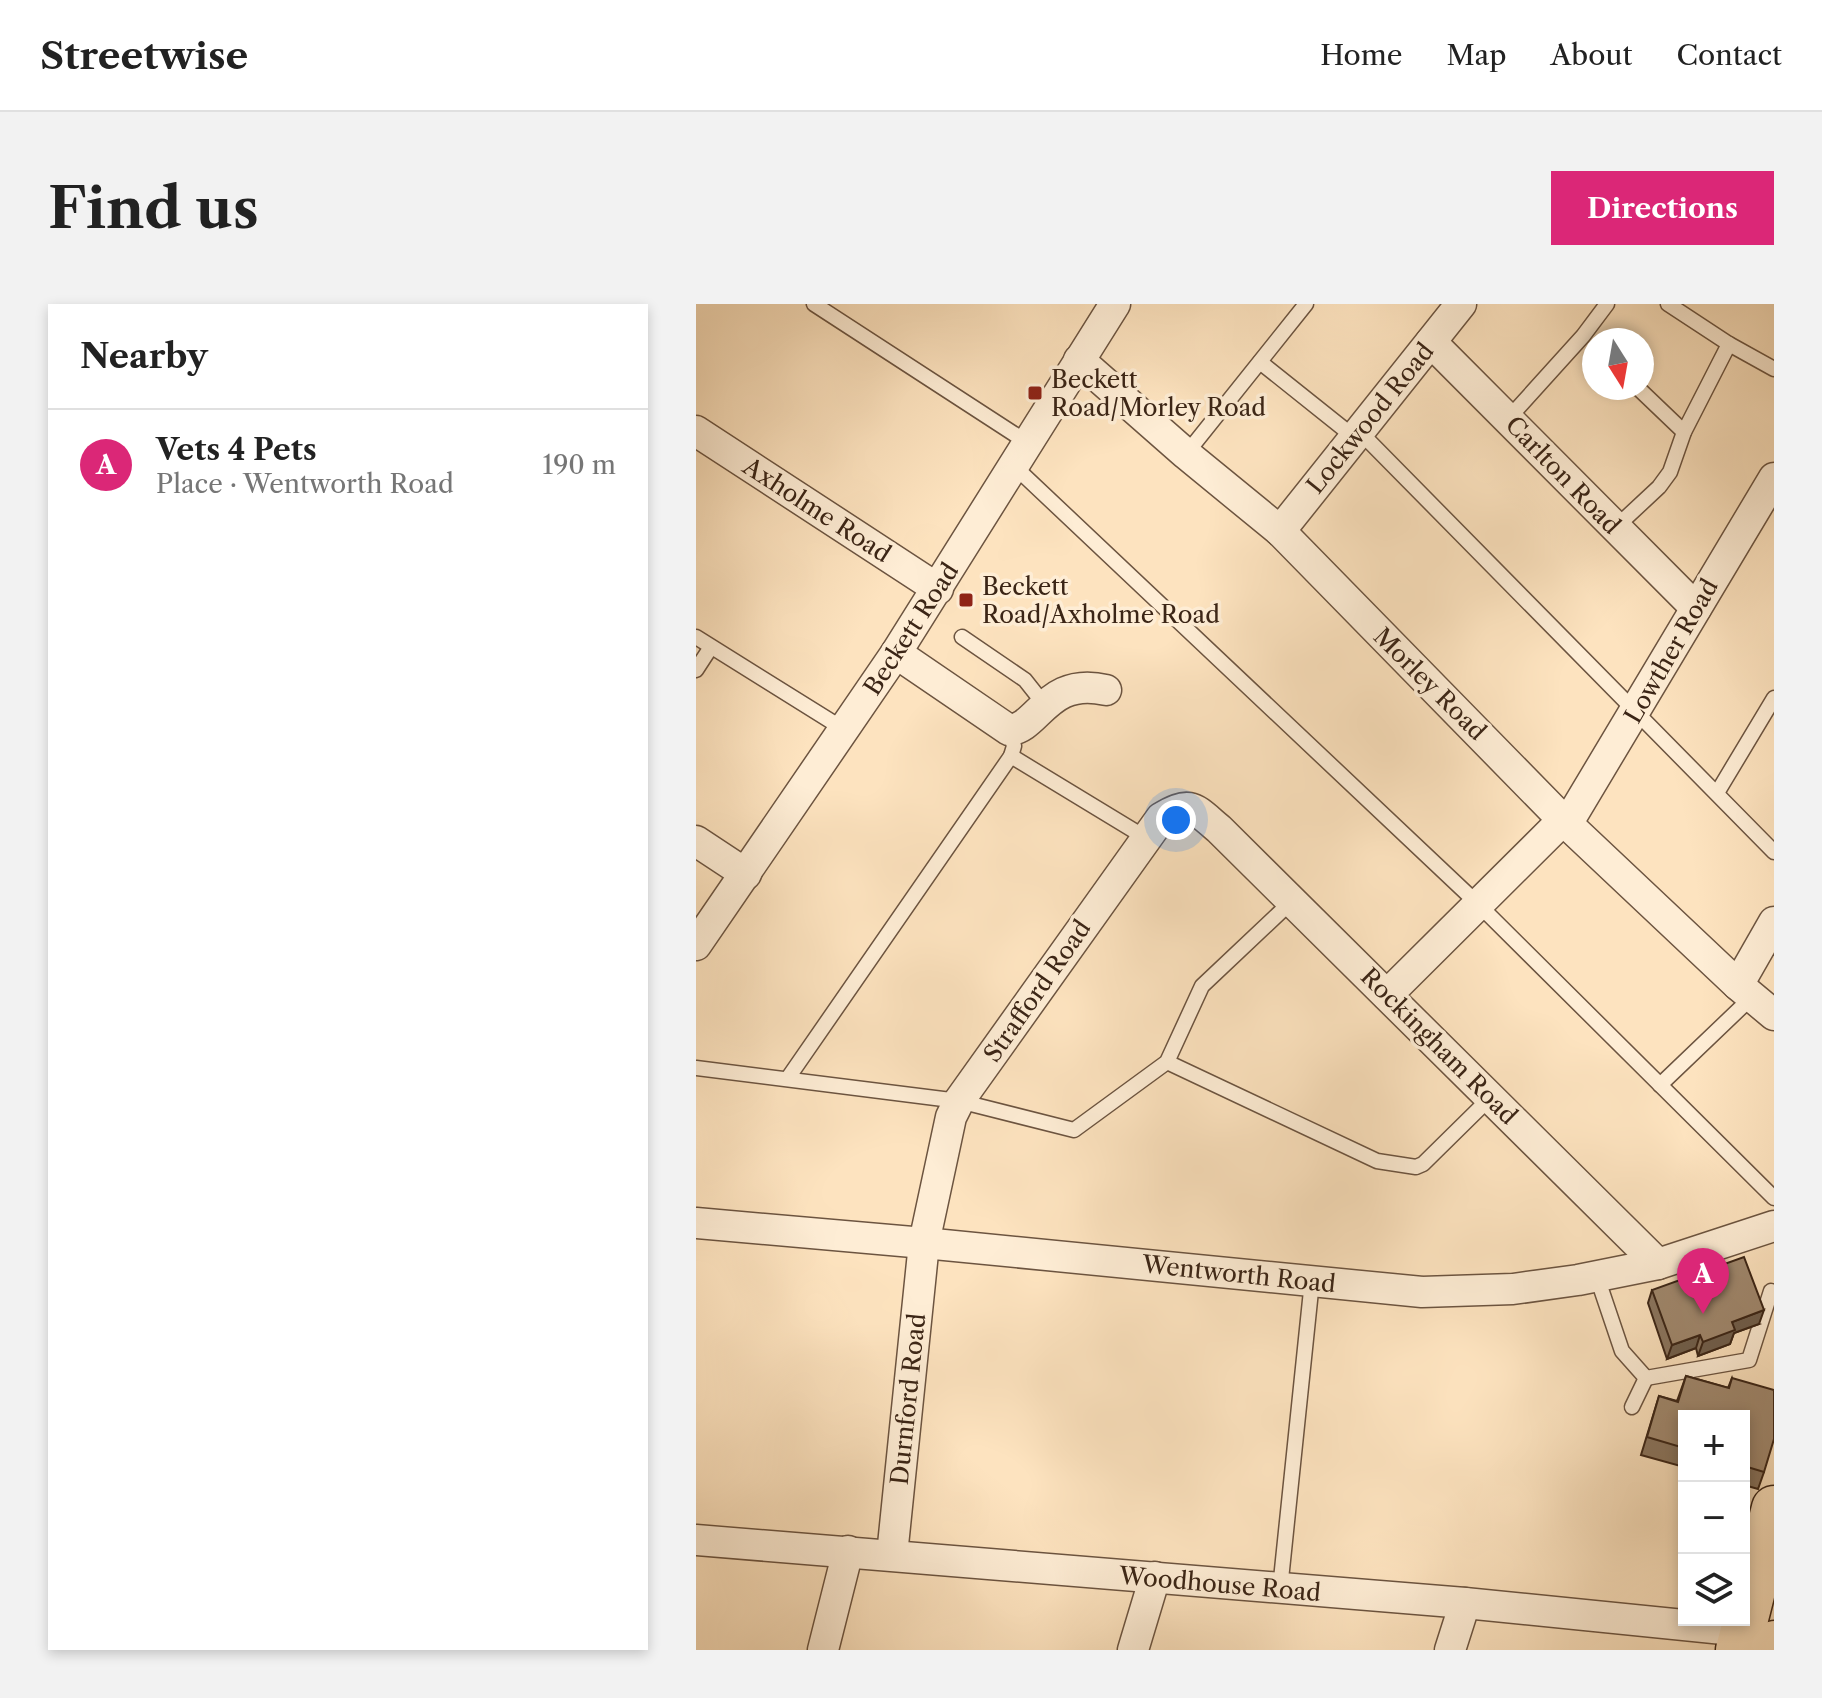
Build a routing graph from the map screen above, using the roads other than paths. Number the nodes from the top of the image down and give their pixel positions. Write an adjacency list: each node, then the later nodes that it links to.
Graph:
1 (814, 304): 19 (lane)
2 (1115, 304): 11 (street, Beckett Road)
3 (1306, 304): 12 (lane)
4 (1461, 304): 8 (street, Lockwood Road)
5 (1607, 304): 7 (lane)
6 (1668, 304): 9 (lane)
7 (1595, 328)
8 (1431, 342): 15 (street, Carlton Road); 18 (street, Lockwood Road)
9 (1729, 344): 13 (lane); 17 (lane)
10 (1582, 348): 15 (lane)
11 (1079, 360): 19 (street, Beckett Road); 20 (street, Morley Road)
12 (1260, 362): 18 (lane); 20 (lane)
13 (1774, 369)
14 (1651, 400): 17 (lane)
15 (1508, 419): 22 (street, Carlton Road)
16 (696, 431): 24 (street, Axholme Road)
17 (1684, 432): 22 (lane)
18 (1356, 434): 23 (street, Lockwood Road); 34 (lane)
19 (1020, 454): 24 (street, Beckett Road); 45 (lane)
20 (1186, 454): 23 (street, Morley Road)
21 (1774, 478): 25 (street, Lowther Road)
22 (1614, 529): 25 (street, Carlton Road)
23 (1280, 531): 38 (street, Morley Road)
24 (938, 589): 29 (street, Beckett Road)
25 (1696, 608): 34 (street, Lowther Road)
26 (696, 637): 28 (lane)
27 (962, 637): 33 (lane)
28 (711, 647): 30 (lane); 35 (lane)
29 (896, 653): 35 (street, Beckett Road); 36 (street)
30 (696, 670)
31 (1106, 690): 33 (street)
32 (1774, 698): 37 (lane)
33 (1044, 704): 36 (street)
34 (1636, 712): 37 (lane); 38 (street, Lowther Road)
35 (845, 730): 43 (street, Beckett Road)
36 (1010, 743): 40 (lane); 52 (lane)
37 (1717, 793): 42 (lane)
38 (1565, 822): 45 (street, Lowther Road); 49 (street, Morley Road)
39 (1219, 829): 40 (street, Strafford Road); 44 (street, Rockingham Road)
40 (1146, 838): 55 (street, Strafford Road)
41 (696, 841): 43 (street)
42 (1774, 852)
43 (746, 874): 47 (street, Beckett Road)
44 (1292, 901): 48 (street, Rockingham Road); 50 (lane)
45 (1478, 904): 48 (street, Lowther Road); 53 (lane)
46 (1774, 922): 49 (street)
47 (696, 945)
48 (1387, 995): 54 (street, Rockingham Road)
49 (1755, 999): 53 (lane)
50 (1167, 1062): 54 (lane); 55 (lane)
51 (696, 1068): 52 (lane)
52 (788, 1078): 55 (lane)
53 (1660, 1085): 56 (lane)
54 (1490, 1098): 60 (street, Rockingham Road)
55 (959, 1101): 59 (street, Strafford Road)
56 (1774, 1198)
57 (696, 1223): 59 (street, Wentworth Road)
58 (1774, 1226): 60 (street, Wentworth Road)
59 (924, 1243): 62 (street, Wentworth Road); 69 (street, Durnford Road)
60 (1658, 1264): 61 (street, Wentworth Road)
61 (1597, 1277): 62 (street, Wentworth Road); 64 (lane)
62 (1312, 1281): 71 (lane)
63 (1771, 1291): 64 (lane)
64 (1646, 1378): 65 (lane)
65 (1632, 1407)
66 (1774, 1508): 73 (highway)
67 (696, 1540): 68 (street, Woodhouse Road)
68 (848, 1551): 69 (street, Woodhouse Road); 74 (street)
69 (892, 1555): 70 (street, Woodhouse Road)
70 (1155, 1577): 71 (street, Woodhouse Road); 75 (street)
71 (1280, 1590): 72 (street, Woodhouse Road)
72 (1465, 1603): 73 (street, Woodhouse Road); 76 (street)
73 (1757, 1644)
74 (823, 1650)
75 (1133, 1650)
76 (1450, 1650)

